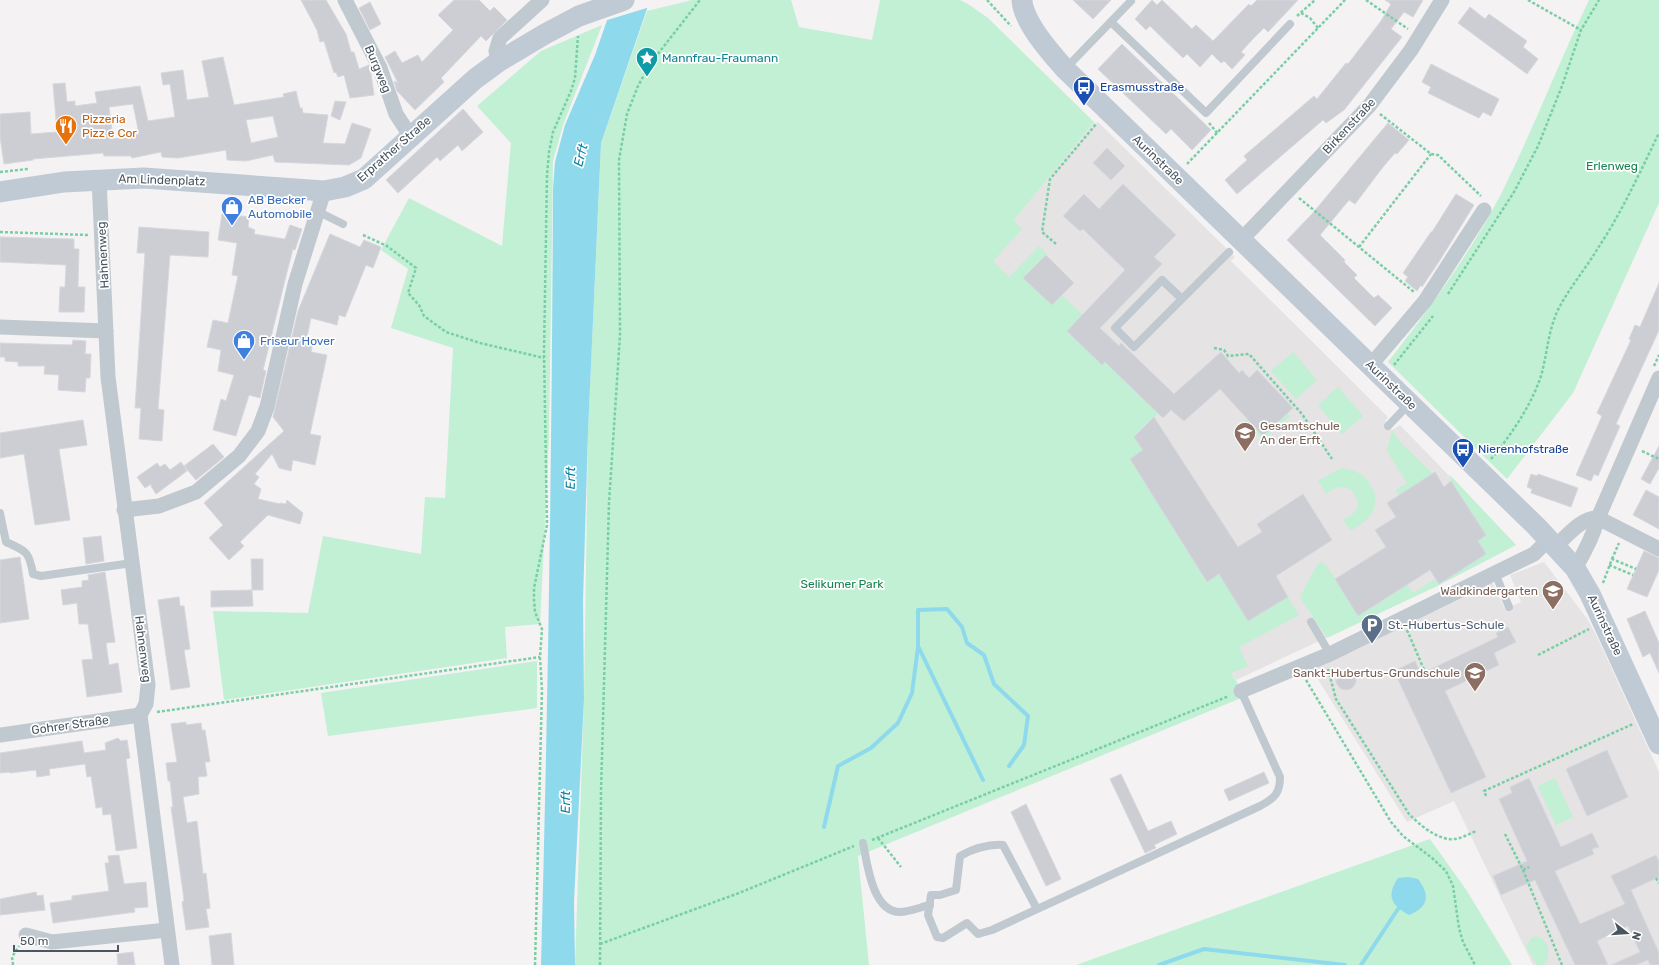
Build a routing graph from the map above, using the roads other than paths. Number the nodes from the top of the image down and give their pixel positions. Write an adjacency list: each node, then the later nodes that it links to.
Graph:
1 (345, 0): 12 (street, Burgweg)
2 (542, 0): 10 (street)
3 (624, 0): 10 (main road, Erprather Straße)
4 (1022, 0): 11 (main road, Aurinstraße)
5 (1442, 0): 19 (street, Birkenstraße)
6 (1131, 1): 8 (lane)
7 (1004, 7): 11 (main road, Aurinstraße)
8 (1111, 22): 9 (lane); 11 (lane)
9 (1290, 24)
10 (498, 62): 12 (main road, Erprather Straße)
11 (1061, 64): 19 (main road, Aurinstraße)
12 (411, 136): 15 (main road, Erprather Straße)
13 (99, 179): 14 (main road, Am Lindenplatz); 15 (main road, Am Lindenplatz); 22 (street, Hahnenweg)
14 (0, 192)
15 (324, 192): 17 (street)
16 (1489, 206): 23 (street)
17 (317, 211): 18 (lane); 27 (street)
18 (343, 224)
19 (1235, 246): 20 (lane); 23 (main road, Aurinstraße)
20 (1182, 299): 20 (lane)
21 (0, 327): 22 (street)
22 (106, 331): 27 (street, Hahnenweg)
23 (1377, 372): 25 (main road, Aurinstraße)
24 (1659, 378): 29 (street)
25 (1409, 403): 26 (lane); 30 (main road, Aurinstraße)
26 (1388, 426)
27 (124, 510): 32 (street, Hahnenweg)
28 (0, 513): 32 (lane)
29 (1598, 518): 30 (street); 31 (street); 33 (street)
30 (1553, 543): 33 (main road, Aurinstraße); 34 (street)
31 (1659, 549)
32 (132, 563): 39 (street, Hahnenweg)
33 (1574, 568): 41 (main road, Aurinstraße)
34 (1495, 573): 35 (lane); 37 (street)
35 (1509, 607)
36 (1311, 622): 37 (lane)
37 (1330, 654): 38 (street)
38 (1241, 691): 44 (lane)
39 (140, 715): 40 (street, Gohrer Straße); 45 (street, Hahnenweg)
40 (0, 734)
41 (1659, 744)
42 (863, 843): 43 (lane)
43 (930, 905): 44 (lane); 44 (lane)
44 (1037, 909)
45 (167, 930): 46 (street); 47 (street, Hahnenweg)
46 (26, 935)
47 (172, 965)

